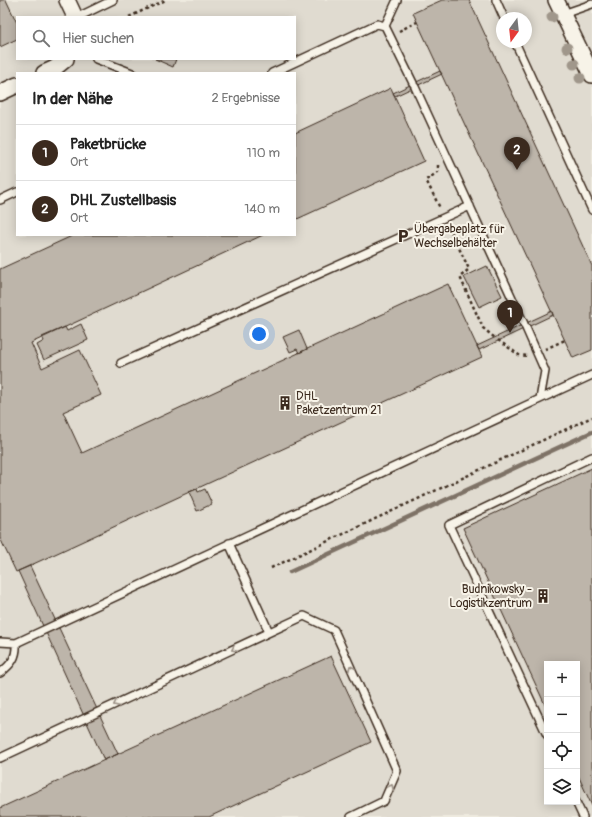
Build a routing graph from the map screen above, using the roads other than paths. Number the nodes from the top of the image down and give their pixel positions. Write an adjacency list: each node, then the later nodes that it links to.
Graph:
1 (67, 0): 9 (street)
2 (113, 0): 10 (lane)
3 (397, 0): 11 (lane)
4 (496, 0): 7 (lane)
5 (556, 0): 8 (street)
6 (592, 4): 8 (lane)
7 (501, 12)
8 (563, 14): 18 (street)
9 (75, 16)
10 (78, 16)
11 (385, 26): 17 (lane); 23 (lane)
12 (518, 48): 24 (lane)
13 (65, 60): 15 (street)
14 (99, 60): 16 (lane)
15 (46, 72)
16 (129, 72)
17 (274, 72)
18 (592, 75)
19 (16, 85): 20 (street)
20 (0, 93)
21 (16, 192): 22 (lane)
22 (0, 200)
23 (470, 206): 25 (lane); 27 (lane)
24 (592, 210)
25 (120, 364)
26 (592, 375): 27 (lane)
27 (540, 399): 29 (lane)
28 (592, 457): 34 (lane)
29 (229, 543): 30 (lane); 32 (lane)
30 (269, 632): 35 (lane, one-way to 35); 37 (lane, one-way to 30)
31 (0, 642): 32 (lane)
32 (16, 643): 33 (lane)
33 (0, 673)
34 (546, 733)
35 (0, 758)
36 (577, 805): 38 (lane)
37 (350, 817)
38 (583, 817)

